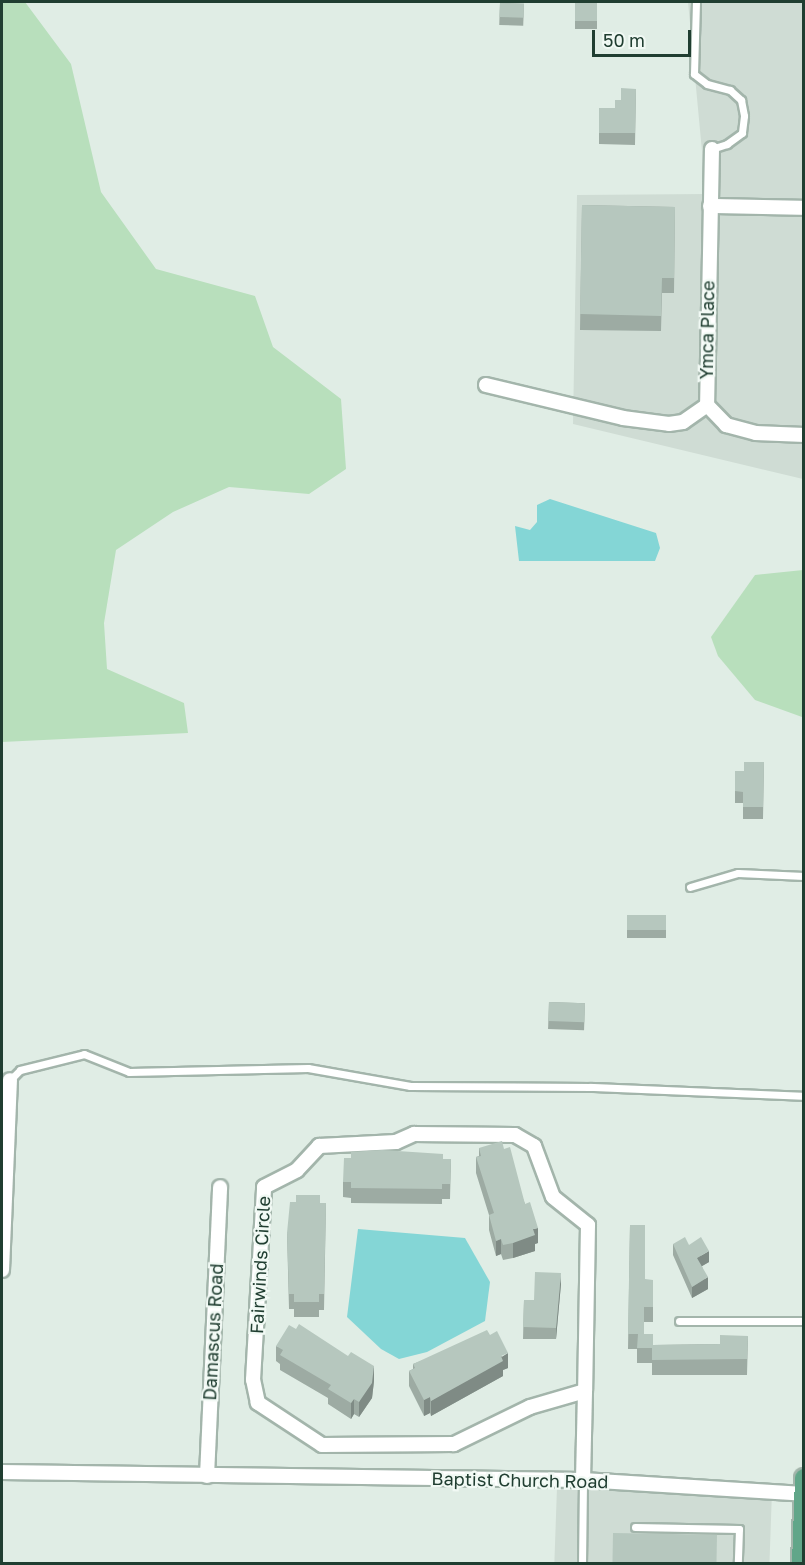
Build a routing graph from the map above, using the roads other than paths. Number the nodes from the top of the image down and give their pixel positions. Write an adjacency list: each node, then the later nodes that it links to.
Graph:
1 (696, 2): 2 (lane)
2 (712, 149): 3 (street, Ymca Place)
3 (710, 206): 4 (street); 6 (street, Ymca Place)
4 (804, 208)
5 (486, 385): 6 (street)
6 (707, 405): 7 (street, Ymca Place)
7 (804, 435)
8 (804, 876): 9 (lane)
9 (690, 887)
10 (10, 1080): 11 (lane); 13 (street)
11 (804, 1096)
12 (220, 1187): 18 (street, Damascus Road)
13 (2, 1270)
14 (679, 1321): 15 (lane)
15 (804, 1322)
16 (585, 1391): 16 (street, Fairwinds Circle); 20 (street, Fairwinds Circle)
17 (2, 1472): 18 (street, Baptist Church Road)
18 (207, 1476): 20 (street, Baptist Church Road)
19 (804, 1478): 21 (main road)
20 (583, 1480): 21 (street, Baptist Church Road); 23 (lane)
21 (803, 1494): 25 (main road)
22 (635, 1527): 24 (lane)
23 (582, 1563)
24 (738, 1563)
25 (801, 1563)

